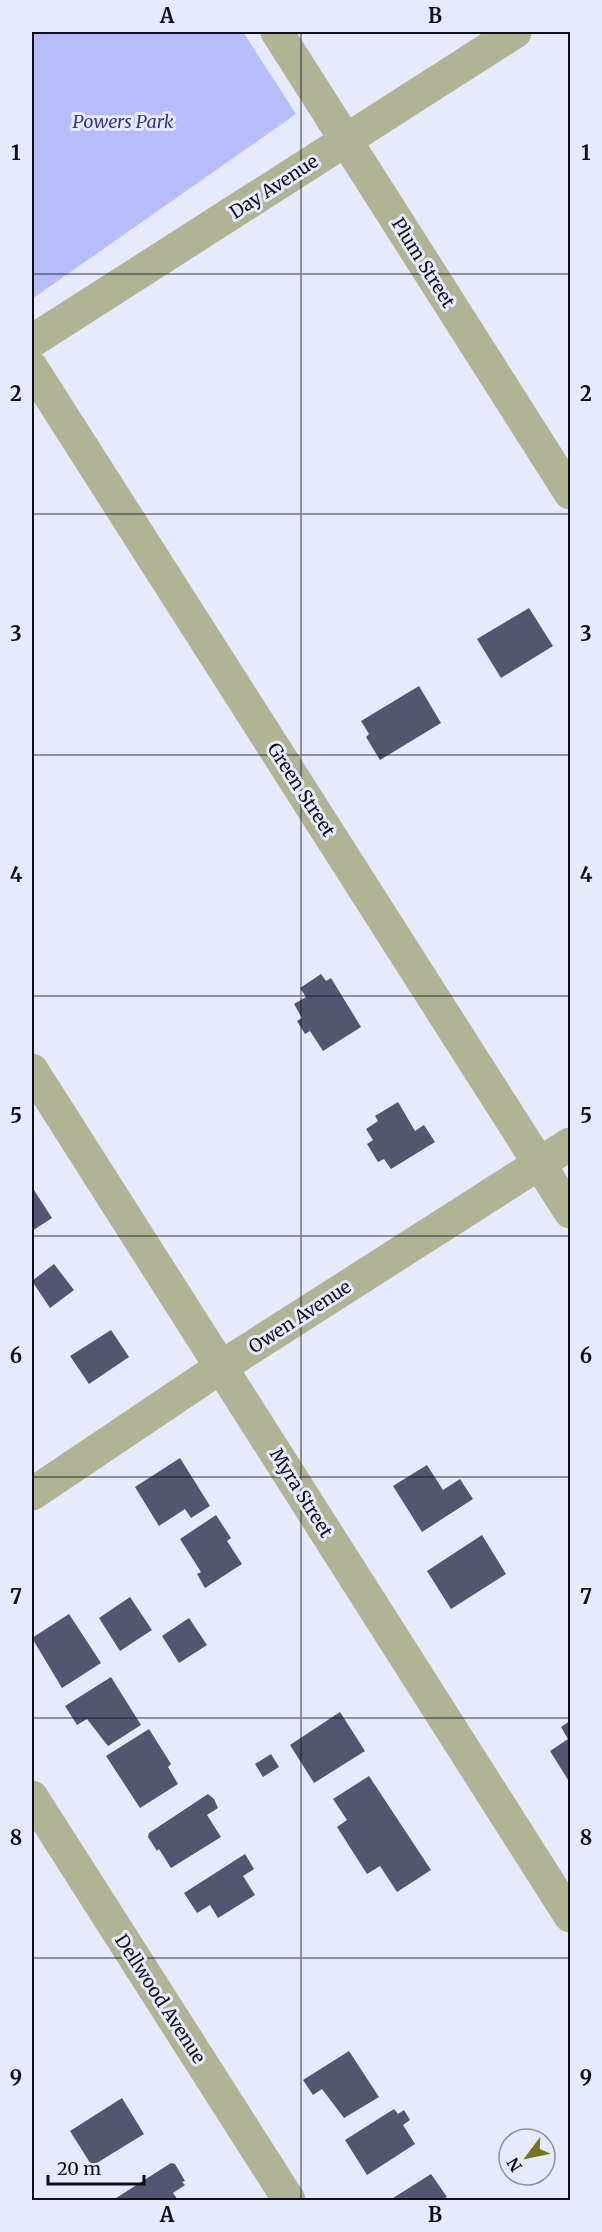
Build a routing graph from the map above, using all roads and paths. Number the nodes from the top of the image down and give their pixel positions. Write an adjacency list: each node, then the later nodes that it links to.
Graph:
1 (277, 32): 3 (street, Plum Street)
2 (515, 32): 3 (street, Day Avenue)
3 (346, 141): 4 (street, Day Avenue); 6 (street, Plum Street)
4 (32, 341)
5 (32, 368): 9 (street, Green Street)
6 (570, 493)
7 (32, 1070): 11 (street, Myra Street)
8 (570, 1144): 9 (street, Owen Avenue)
9 (539, 1164): 10 (street, Green Street); 11 (street, Owen Avenue)
10 (570, 1212)
11 (221, 1367): 12 (street, Owen Avenue); 14 (street, Myra Street)
12 (32, 1494)
13 (32, 1797): 15 (street, Dellwood Avenue)
14 (570, 1916)
15 (289, 2200)

